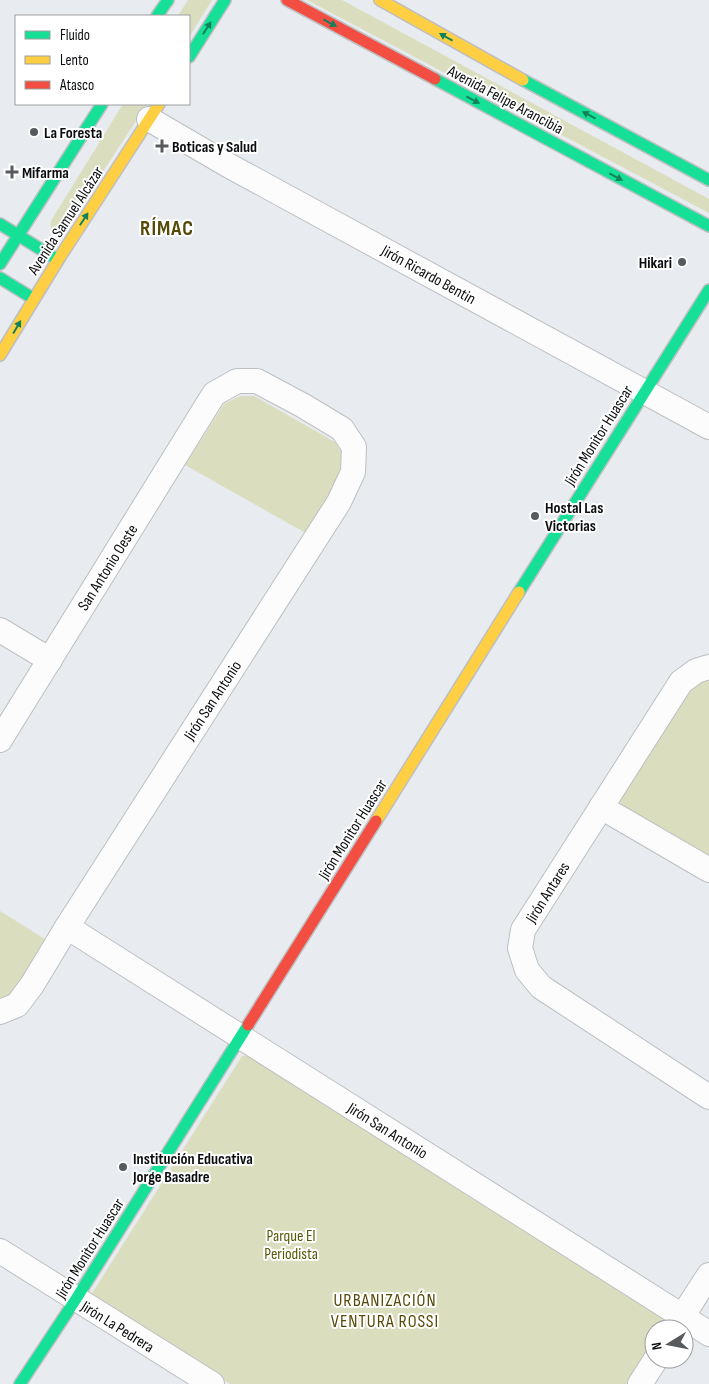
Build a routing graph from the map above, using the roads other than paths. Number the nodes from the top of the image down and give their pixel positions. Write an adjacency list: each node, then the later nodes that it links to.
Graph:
1 (168, 0): 5 (main road)
2 (225, 0): 6 (main road, one-way to 2)
3 (287, 0): 11 (main road, Avenida Felipe Arancibia, one-way to 11)
4 (380, 0): 9 (main road, Avenida Felipe Arancibia, one-way to 4)
5 (159, 15)
6 (190, 55)
7 (101, 105): 12 (main road, Avenida Samuel Alcázar)
8 (154, 111): 13 (main road, Avenida Samuel Alcázar, one-way to 8); 19 (street, Jirón Ricardo Bentin)
9 (709, 180)
10 (0, 224): 12 (main road)
11 (709, 226)
12 (18, 235): 13 (main road); 14 (main road, Avenida Samuel Alcázar)
13 (58, 260): 17 (main road, Avenida Samuel Alcázar)
14 (0, 264)
15 (0, 278): 17 (main road)
16 (709, 290): 19 (main road, Jirón Monitor Huascar)
17 (34, 299): 18 (main road, Avenida Samuel Alcázar, one-way to 17)
18 (0, 355)
19 (644, 392): 20 (street, Jirón Ricardo Bentin); 30 (main road, Jirón Monitor Huascar)
20 (709, 427)
21 (353, 472): 23 (street, San Antonio Oeste); 28 (street, Jirón San Antonio)
22 (0, 630): 23 (street)
23 (50, 660): 25 (street, San Antonio Oeste)
24 (708, 667): 26 (street, Jirón Antares)
25 (0, 740)
26 (601, 807): 27 (street); 31 (street, Jirón Antares)
27 (709, 870)
28 (67, 927): 29 (street, Jirón San Antonio); 30 (street, Jirón San Antonio)
29 (9, 1009)
30 (241, 1037): 34 (main road, Jirón Monitor Huascar); 35 (street, Jirón San Antonio)
31 (709, 1097)
32 (0, 1251): 34 (street, Jirón La Pedrera)
33 (709, 1275): 36 (street)
34 (76, 1299): 40 (main road, Jirón Monitor Huascar); 41 (street, Jirón La Pedrera)
35 (673, 1319)
36 (680, 1319)
37 (694, 1328): 38 (street, Jirón San Antonio)
38 (709, 1334)
39 (650, 1369): 42 (street)
40 (20, 1384)
41 (212, 1384)
42 (640, 1384)

